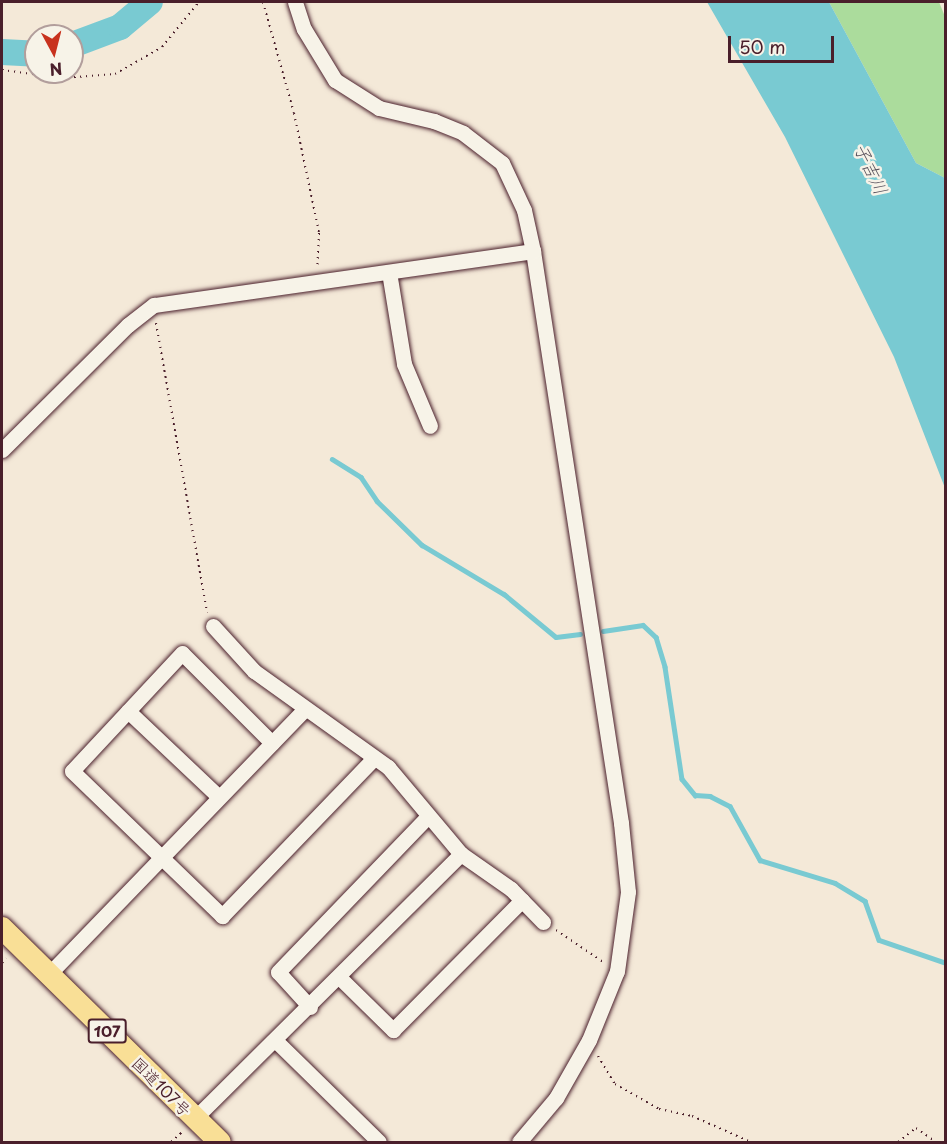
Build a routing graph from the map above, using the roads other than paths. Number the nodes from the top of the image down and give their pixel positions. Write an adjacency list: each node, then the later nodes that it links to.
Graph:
1 (295, 2): 2 (street)
2 (533, 251): 3 (street); 25 (street)
3 (389, 272): 4 (street); 5 (street)
4 (430, 426)
5 (2, 450)
6 (213, 626): 7 (street)
7 (305, 709): 9 (street); 10 (street)
8 (128, 711): 9 (street); 11 (street); 14 (street)
9 (272, 743): 11 (street)
10 (374, 758): 12 (street); 14 (street)
11 (219, 797): 14 (street)
12 (427, 817): 13 (street); 20 (street)
13 (461, 854): 15 (street); 19 (street)
14 (161, 857): 18 (street)
15 (522, 900): 16 (street); 19 (street)
16 (543, 922)
17 (2, 928): 18 (highway, 国道107号 / 107)
18 (49, 974): 22 (highway, 国道107号 / 107)
19 (339, 977): 20 (street)
20 (310, 1006): 21 (street)
21 (276, 1041): 22 (street); 24 (street)
22 (195, 1118): 23 (highway, 国道107号 / 107)
23 (219, 1143)
24 (380, 1143)
25 (519, 1143)

